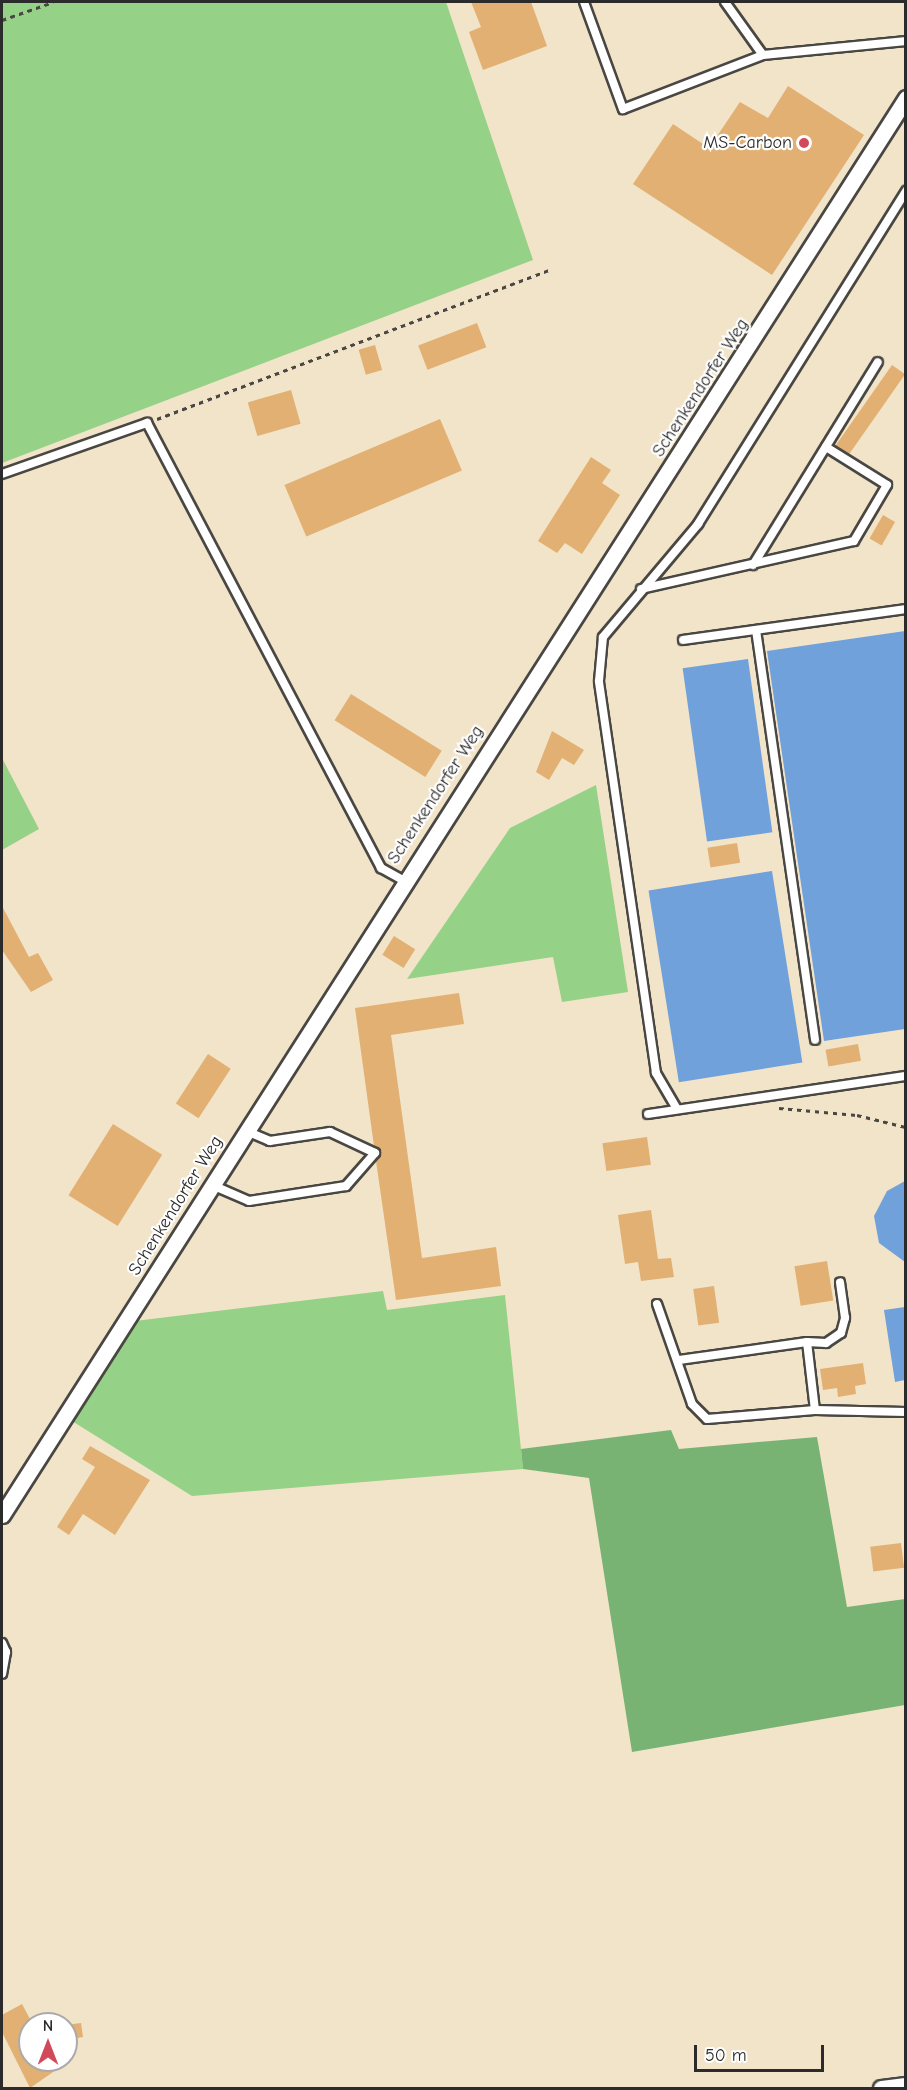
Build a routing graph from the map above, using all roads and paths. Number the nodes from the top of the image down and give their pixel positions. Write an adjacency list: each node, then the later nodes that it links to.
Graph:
1 (53, 2): 4 (path)
2 (585, 2): 6 (lane)
3 (725, 2): 6 (lane)
4 (2, 20)
5 (906, 40): 6 (lane)
6 (763, 55)
7 (906, 98): 19 (street, Schenkendorfer Weg)
8 (906, 191): 15 (lane)
9 (549, 270): 11 (path)
10 (878, 362): 12 (lane)
11 (147, 423): 13 (lane); 19 (lane)
12 (826, 447): 14 (lane); 14 (lane)
13 (2, 474)
14 (753, 565): 15 (lane)
15 (640, 589): 23 (lane)
16 (906, 609): 17 (lane)
17 (756, 630): 18 (lane); 20 (lane)
18 (684, 640)
19 (404, 881): 26 (street, Schenkendorfer Weg)
20 (814, 1040)
21 (906, 1076): 23 (lane)
22 (766, 1107): 25 (path)
23 (677, 1110): 24 (lane)
24 (648, 1114)
25 (906, 1128)
26 (246, 1131): 27 (street, Schenkendorfer Weg); 27 (lane)
27 (212, 1185): 34 (street, Schenkendorfer Weg)
28 (840, 1282): 30 (lane)
29 (657, 1304): 31 (lane)
30 (807, 1342): 31 (lane); 32 (lane)
31 (679, 1360): 32 (lane)
32 (815, 1410): 33 (lane)
33 (906, 1412)
34 (2, 1515)
35 (2, 1643): 36 (lane)
36 (2, 1674)
37 (906, 2085): 38 (street)
38 (881, 2088)

